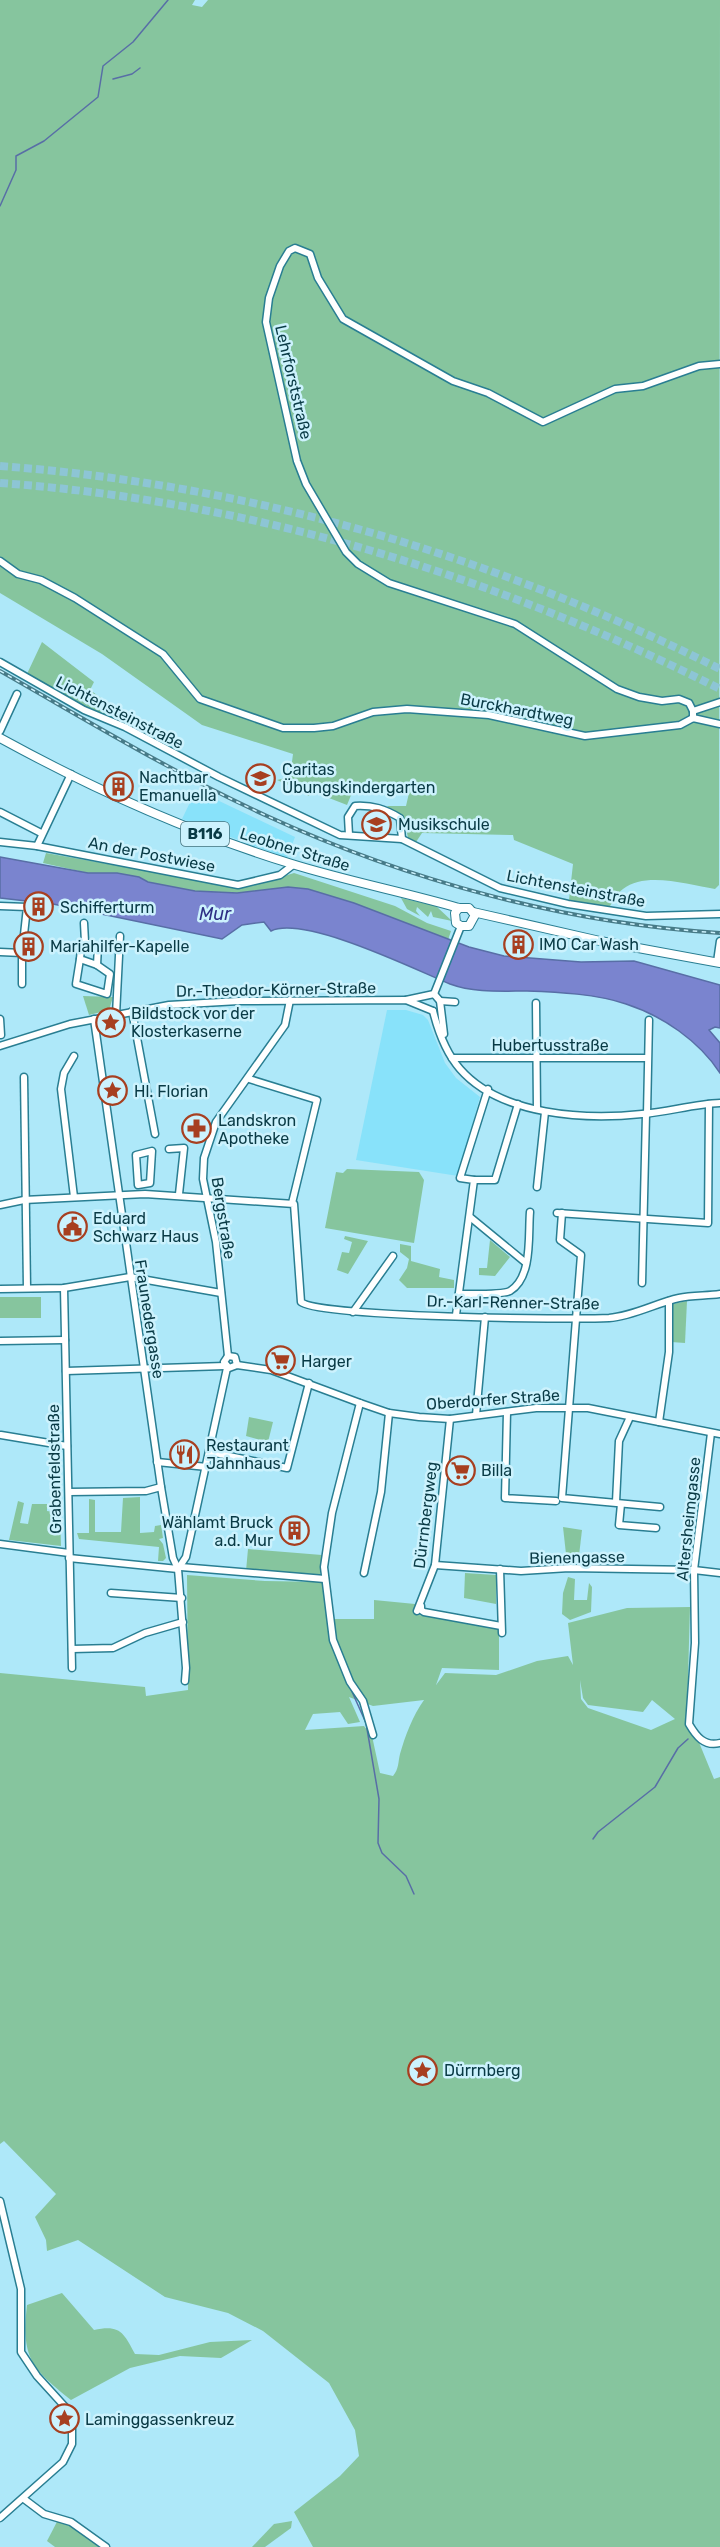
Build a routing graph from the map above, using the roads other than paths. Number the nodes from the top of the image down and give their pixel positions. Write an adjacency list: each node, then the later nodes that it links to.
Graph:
1 (720, 364): 6 (street, Lehrforststraße)
2 (0, 561): 6 (street, Burckhardtweg)
3 (0, 662): 13 (street, Lichtensteinstraße)
4 (17, 694): 8 (street)
5 (720, 702): 6 (street)
6 (693, 715): 7 (street, Burckhardtweg)
7 (720, 724)
8 (0, 731)
9 (0, 738): 10 (main road, Leobner Straße / B116)
10 (71, 774): 12 (street); 17 (main road, Leobner Straße / B116)
11 (0, 812): 12 (street)
12 (41, 833): 16 (street)
13 (350, 835): 14 (street, Lichtensteinstraße); 14 (street)
14 (402, 840): 22 (street, Lichtensteinstraße)
15 (0, 842): 16 (street, An der Postwiese)
16 (37, 846): 17 (street, An der Postwiese)
17 (293, 865): 18 (main road, Leobner Straße / B116)
18 (423, 898): 20 (main road, B116); 24 (main road, B116)
19 (0, 906): 32 (street)
20 (459, 908): 21 (main road); 24 (main road)
21 (473, 912): 23 (main road); 25 (main road)
22 (720, 914)
23 (490, 916): 25 (main road); 34 (main road)
24 (454, 917): 27 (main road)
25 (474, 922): 27 (main road)
26 (84, 923): 35 (street)
27 (459, 930): 37 (street)
28 (120, 936): 39 (street)
29 (720, 941): 34 (street)
30 (78, 946): 33 (street)
31 (0, 952): 32 (street)
32 (22, 952): 36 (street)
33 (80, 959): 35 (street); 38 (street)
34 (718, 963)
35 (97, 965): 38 (street)
36 (22, 984)
37 (434, 993): 40 (street, Dr.-Theodor-Körner-Straße); 45 (street)
38 (107, 994): 39 (street)
39 (116, 995): 49 (street)
40 (426, 996): 42 (street, Dr.-Theodor-Körner-Straße); 46 (street)
41 (290, 1000): 42 (street, Dr.-Theodor-Körner-Straße); 47 (street, Dr.-Theodor-Körner-Straße); 62 (street, Bergstraße)
42 (406, 1000): 46 (street, Dr.-Theodor-Körner-Straße)
43 (455, 1002): 45 (street)
44 (536, 1003): 59 (street)
45 (440, 1004): 48 (street); 54 (street)
46 (423, 1006): 48 (street, Dr.-Theodor-Körner-Straße)
47 (132, 1011): 49 (street, Dr.-Theodor-Körner-Straße); 70 (street)
48 (433, 1011): 54 (street)
49 (116, 1015): 51 (street, Dr.-Theodor-Körner-Straße)
50 (0, 1019): 53 (street)
51 (93, 1019): 55 (street, Dr.-Theodor-Körner-Straße); 77 (street, Fraunedergasse)
52 (649, 1020): 60 (street)
53 (1, 1035): 55 (street)
54 (444, 1041): 58 (street)
55 (7, 1042): 56 (street, Dr.-Theodor-Körner-Straße)
56 (0, 1046)
57 (74, 1056): 78 (street)
58 (452, 1058): 59 (street, Hubertusstraße); 63 (street)
59 (537, 1058): 60 (street, Hubertusstraße); 67 (street)
60 (647, 1058): 69 (street)
61 (24, 1077): 80 (street)
62 (249, 1079): 79 (street, Bergstraße); 81 (street)
63 (488, 1089): 65 (street); 72 (street)
64 (720, 1102): 66 (street)
65 (518, 1104): 67 (street); 72 (street)
66 (709, 1104): 69 (street); 85 (street)
67 (537, 1109): 68 (street)
68 (544, 1112): 69 (street); 74 (street)
69 (647, 1114): 85 (street)
70 (155, 1134)
71 (169, 1149): 76 (street)
72 (474, 1180): 84 (street)
73 (144, 1184): 73 (street); 75 (street)
74 (537, 1186)
75 (145, 1194): 76 (street); 77 (street)
76 (179, 1194): 79 (street)
77 (119, 1196): 78 (street); 88 (street, Fraunedergasse)
78 (74, 1197): 80 (street)
79 (205, 1197): 81 (street); 93 (street, Bergstraße)
80 (27, 1200): 82 (street); 91 (street)
81 (293, 1203): 97 (street, Dr.-Karl-Renner-Straße)
82 (0, 1205)
83 (530, 1212): 87 (street)
84 (470, 1217): 87 (street); 94 (street)
85 (644, 1220): 89 (street); 100 (street)
86 (393, 1256): 97 (street)
87 (526, 1263): 94 (street)
88 (130, 1277): 92 (street); 93 (street); 106 (street, Fraunedergasse)
89 (642, 1283)
90 (0, 1288): 91 (street)
91 (27, 1288): 92 (street)
92 (64, 1288): 101 (street, Grabenfeldstraße)
93 (221, 1293): 103 (street, Bergstraße)
94 (459, 1294): 98 (street)
95 (720, 1294): 96 (street, Dr.-Karl-Renner-Straße)
96 (669, 1301): 100 (street, Dr.-Karl-Renner-Straße); 116 (street)
97 (353, 1312): 98 (street, Dr.-Karl-Renner-Straße)
98 (456, 1316): 99 (street, Dr.-Karl-Renner-Straße)
99 (485, 1317): 100 (street, Dr.-Karl-Renner-Straße); 113 (street)
100 (575, 1318): 110 (street)
101 (65, 1340): 102 (street); 107 (street, Grabenfeldstraße)
102 (0, 1341)
103 (228, 1356): 104 (street); 105 (street)
104 (237, 1365): 105 (street); 108 (street, Oberdorfer Straße)
105 (226, 1367): 106 (street); 121 (street)
106 (144, 1368): 107 (street); 122 (street, Fraunedergasse)
107 (66, 1371): 120 (street, Grabenfeldstraße)
108 (309, 1383): 109 (street, Oberdorfer Straße); 121 (street)
109 (360, 1403): 112 (street, Oberdorfer Straße); 138 (street)
110 (570, 1407): 111 (street, Oberdorfer Straße); 114 (street, Oberdorfer Straße); 127 (street)
111 (507, 1412): 113 (street, Oberdorfer Straße); 126 (street)
112 (389, 1413): 115 (street, Oberdorfer Straße); 136 (street)
113 (476, 1415): 115 (street, Oberdorfer Straße)
114 (630, 1417): 116 (street, Oberdorfer Straße); 127 (street)
115 (450, 1419): 132 (street, Dürrnbergweg)
116 (659, 1422): 117 (street, Oberdorfer Straße)
117 (711, 1433): 118 (street, Oberdorfer Straße); 135 (street, Altersheimgasse)
118 (720, 1434)
119 (1, 1435): 120 (street)
120 (67, 1446): 125 (street, Grabenfeldstraße)
121 (210, 1452): 123 (street)
122 (158, 1462): 123 (street); 124 (street, Fraunedergasse)
123 (207, 1467): 133 (street)
124 (161, 1487): 125 (street); 133 (street, Fraunedergasse)
125 (69, 1492): 131 (street, Grabenfeldstraße)
126 (556, 1501)
127 (619, 1503): 128 (street); 129 (street)
128 (660, 1508)
129 (656, 1528)
130 (0, 1544): 131 (street)
131 (69, 1556): 133 (street); 144 (street, Grabenfeldstraße)
132 (435, 1565): 134 (street, Bienengasse); 140 (street, Dürrnbergweg)
133 (179, 1568): 138 (street); 141 (street, Fraunedergasse)
134 (500, 1569): 135 (street, Bienengasse); 140 (street)
135 (694, 1570): 137 (street, Bienengasse); 148 (street, Altersheimgasse)
136 (364, 1573)
137 (720, 1573)
138 (325, 1579): 147 (street)
139 (111, 1593): 141 (street)
140 (422, 1596): 142 (street, Dürrnbergweg)
141 (182, 1598): 143 (street, Fraunedergasse)
142 (417, 1611)
143 (183, 1622): 144 (street); 146 (street, Fraunedergasse)
144 (72, 1649): 145 (street, Grabenfeldstraße)
145 (72, 1668)
146 (185, 1680)
147 (373, 1735)
148 (720, 1743)
149 (0, 2201): 150 (street)
150 (24, 2499): 151 (street); 152 (street)
151 (0, 2518)
152 (106, 2547)

